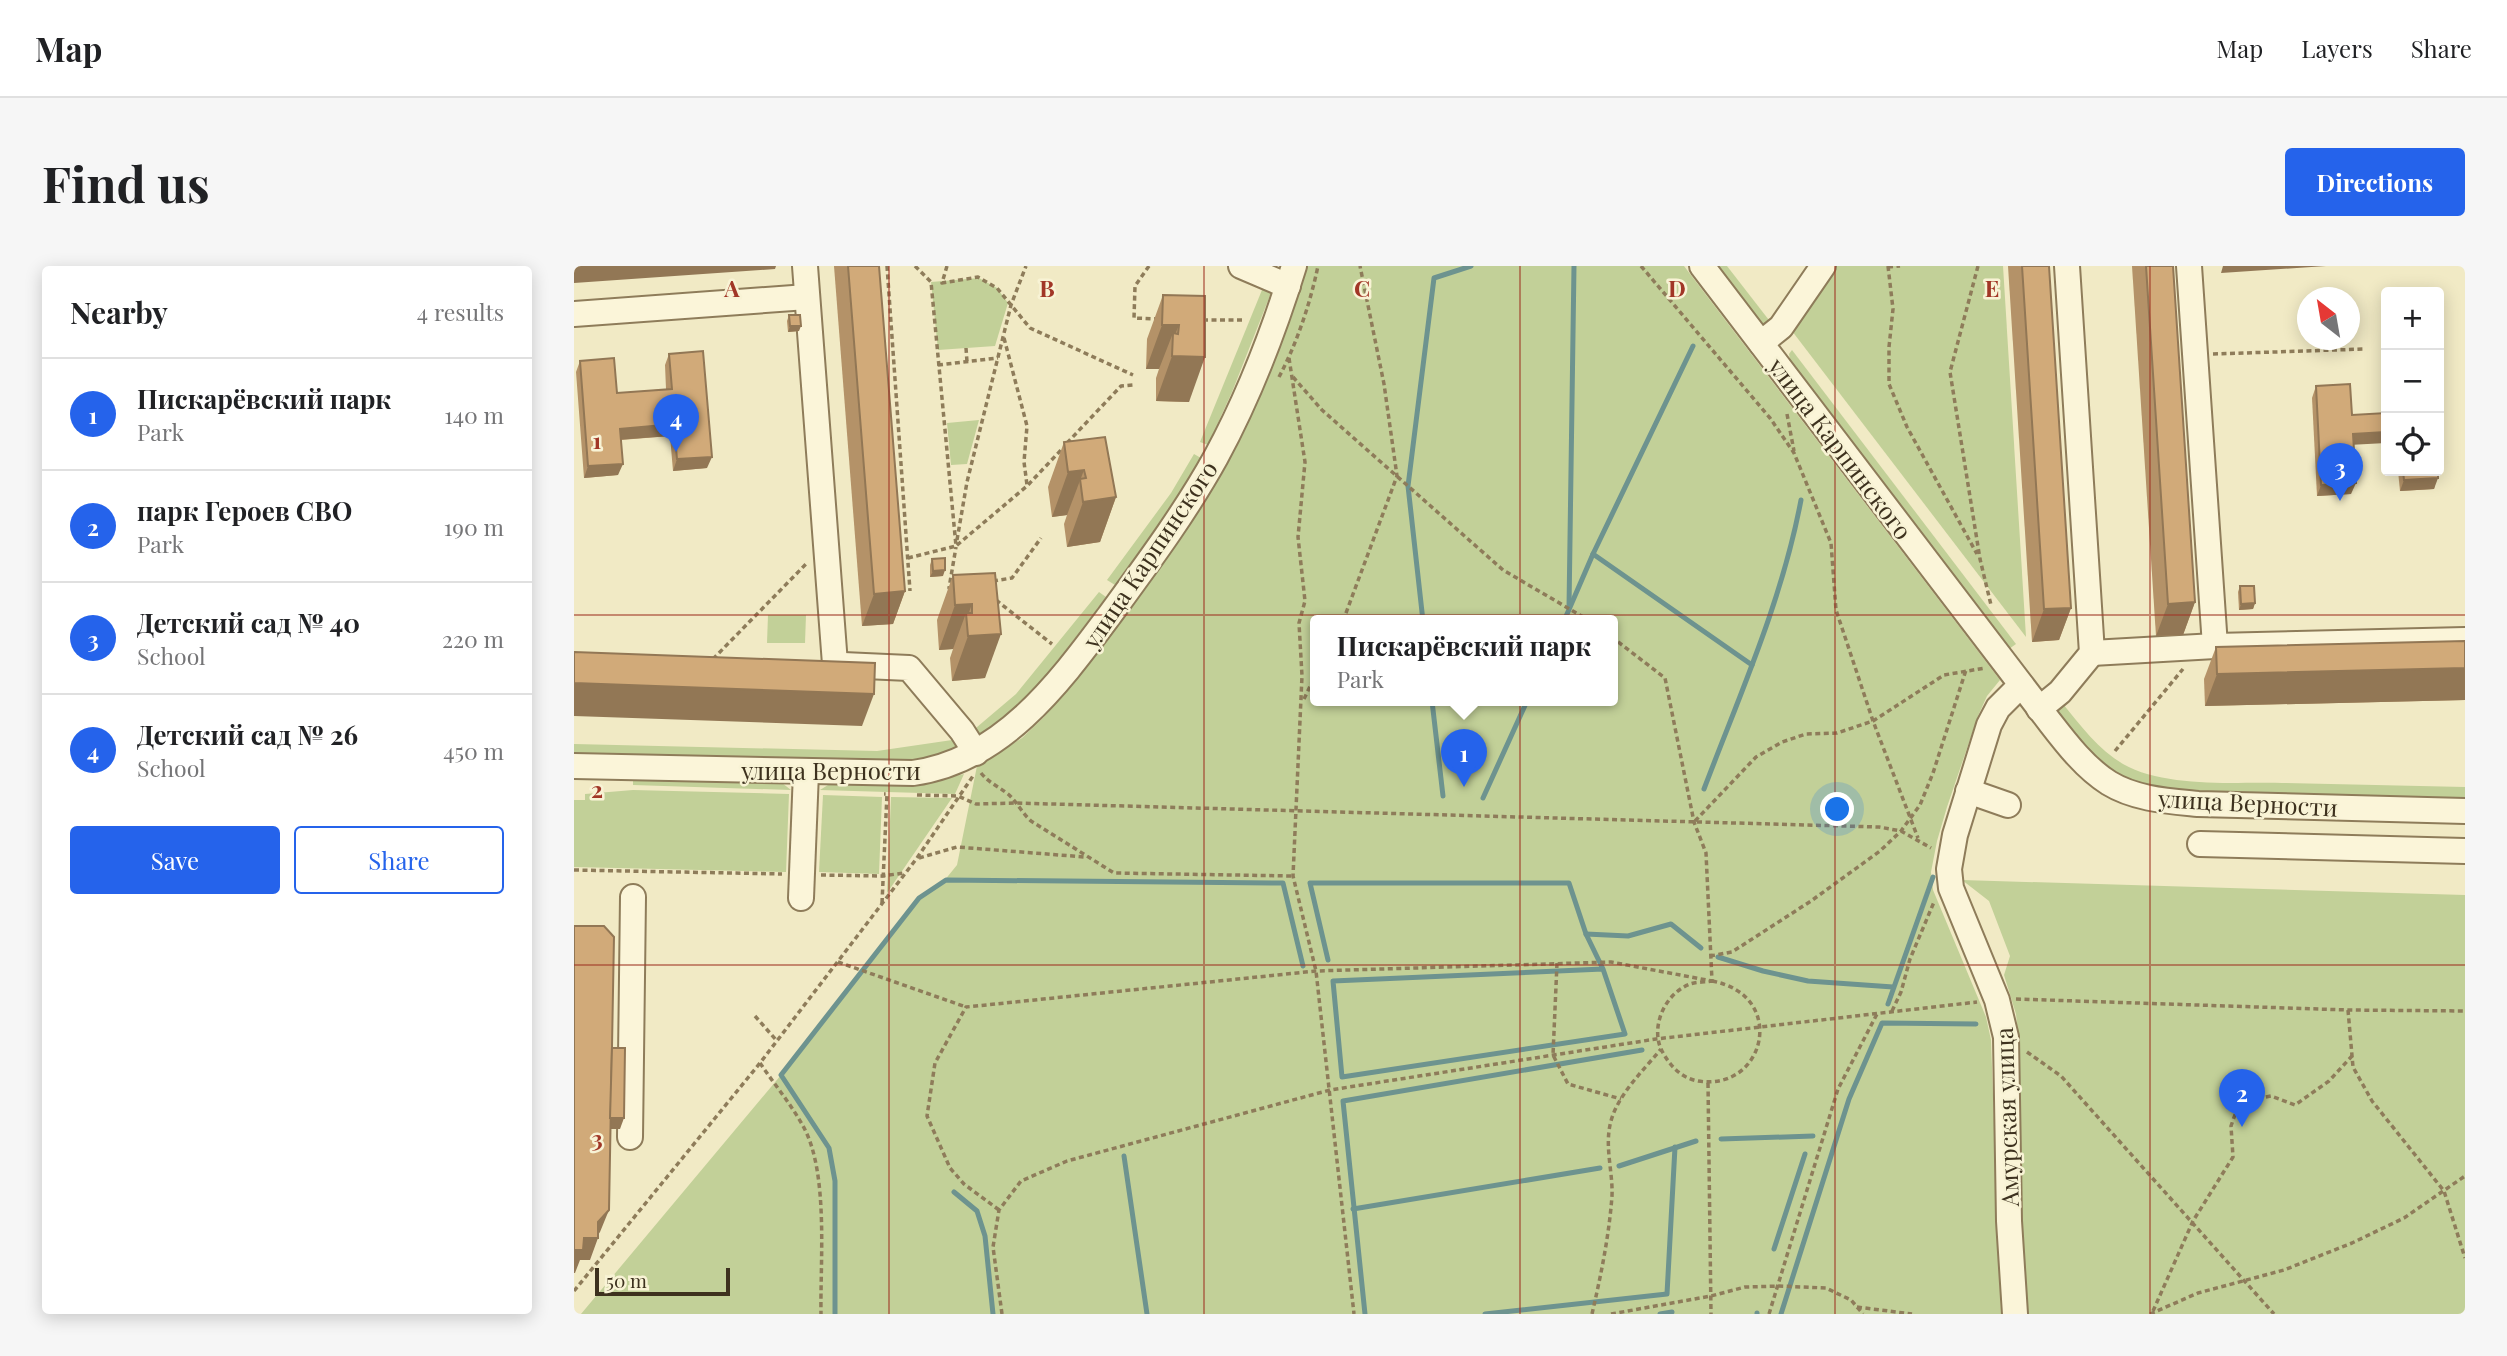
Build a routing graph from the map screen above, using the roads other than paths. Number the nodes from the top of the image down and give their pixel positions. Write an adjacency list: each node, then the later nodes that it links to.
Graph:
1 (805, 266): 8 (street)
2 (1241, 266): 7 (street)
3 (1702, 266): 10 (street, улица Карпинского)
4 (1823, 266): 10 (street)
5 (2067, 266): 14 (street)
6 (2189, 266): 13 (street)
7 (1291, 276): 15 (street, улица Карпинского)
8 (807, 297): 9 (street); 18 (street)
9 (574, 314)
10 (1761, 343): 11 (street, улица Карпинского)
11 (1979, 630): 16 (street, улица Верности)
12 (2465, 640): 13 (street)
13 (2208, 646): 14 (street)
14 (2092, 653): 17 (street)
15 (1058, 682): 18 (street, улица Верности)
16 (2021, 685): 17 (street, улица Верности); 21 (street)
17 (2039, 709): 23 (street, улица Верности)
18 (976, 753): 20 (street, улица Верности)
19 (574, 766): 20 (street, улица Верности)
20 (806, 772): 26 (street)
21 (1968, 791): 22 (street); 29 (street, Амурская улица)
22 (2008, 805)
23 (2465, 811)
24 (2200, 844): 25 (street)
25 (2465, 851)
26 (802, 887)
27 (633, 897): 28 (street)
28 (629, 1137)
29 (2015, 1314)

